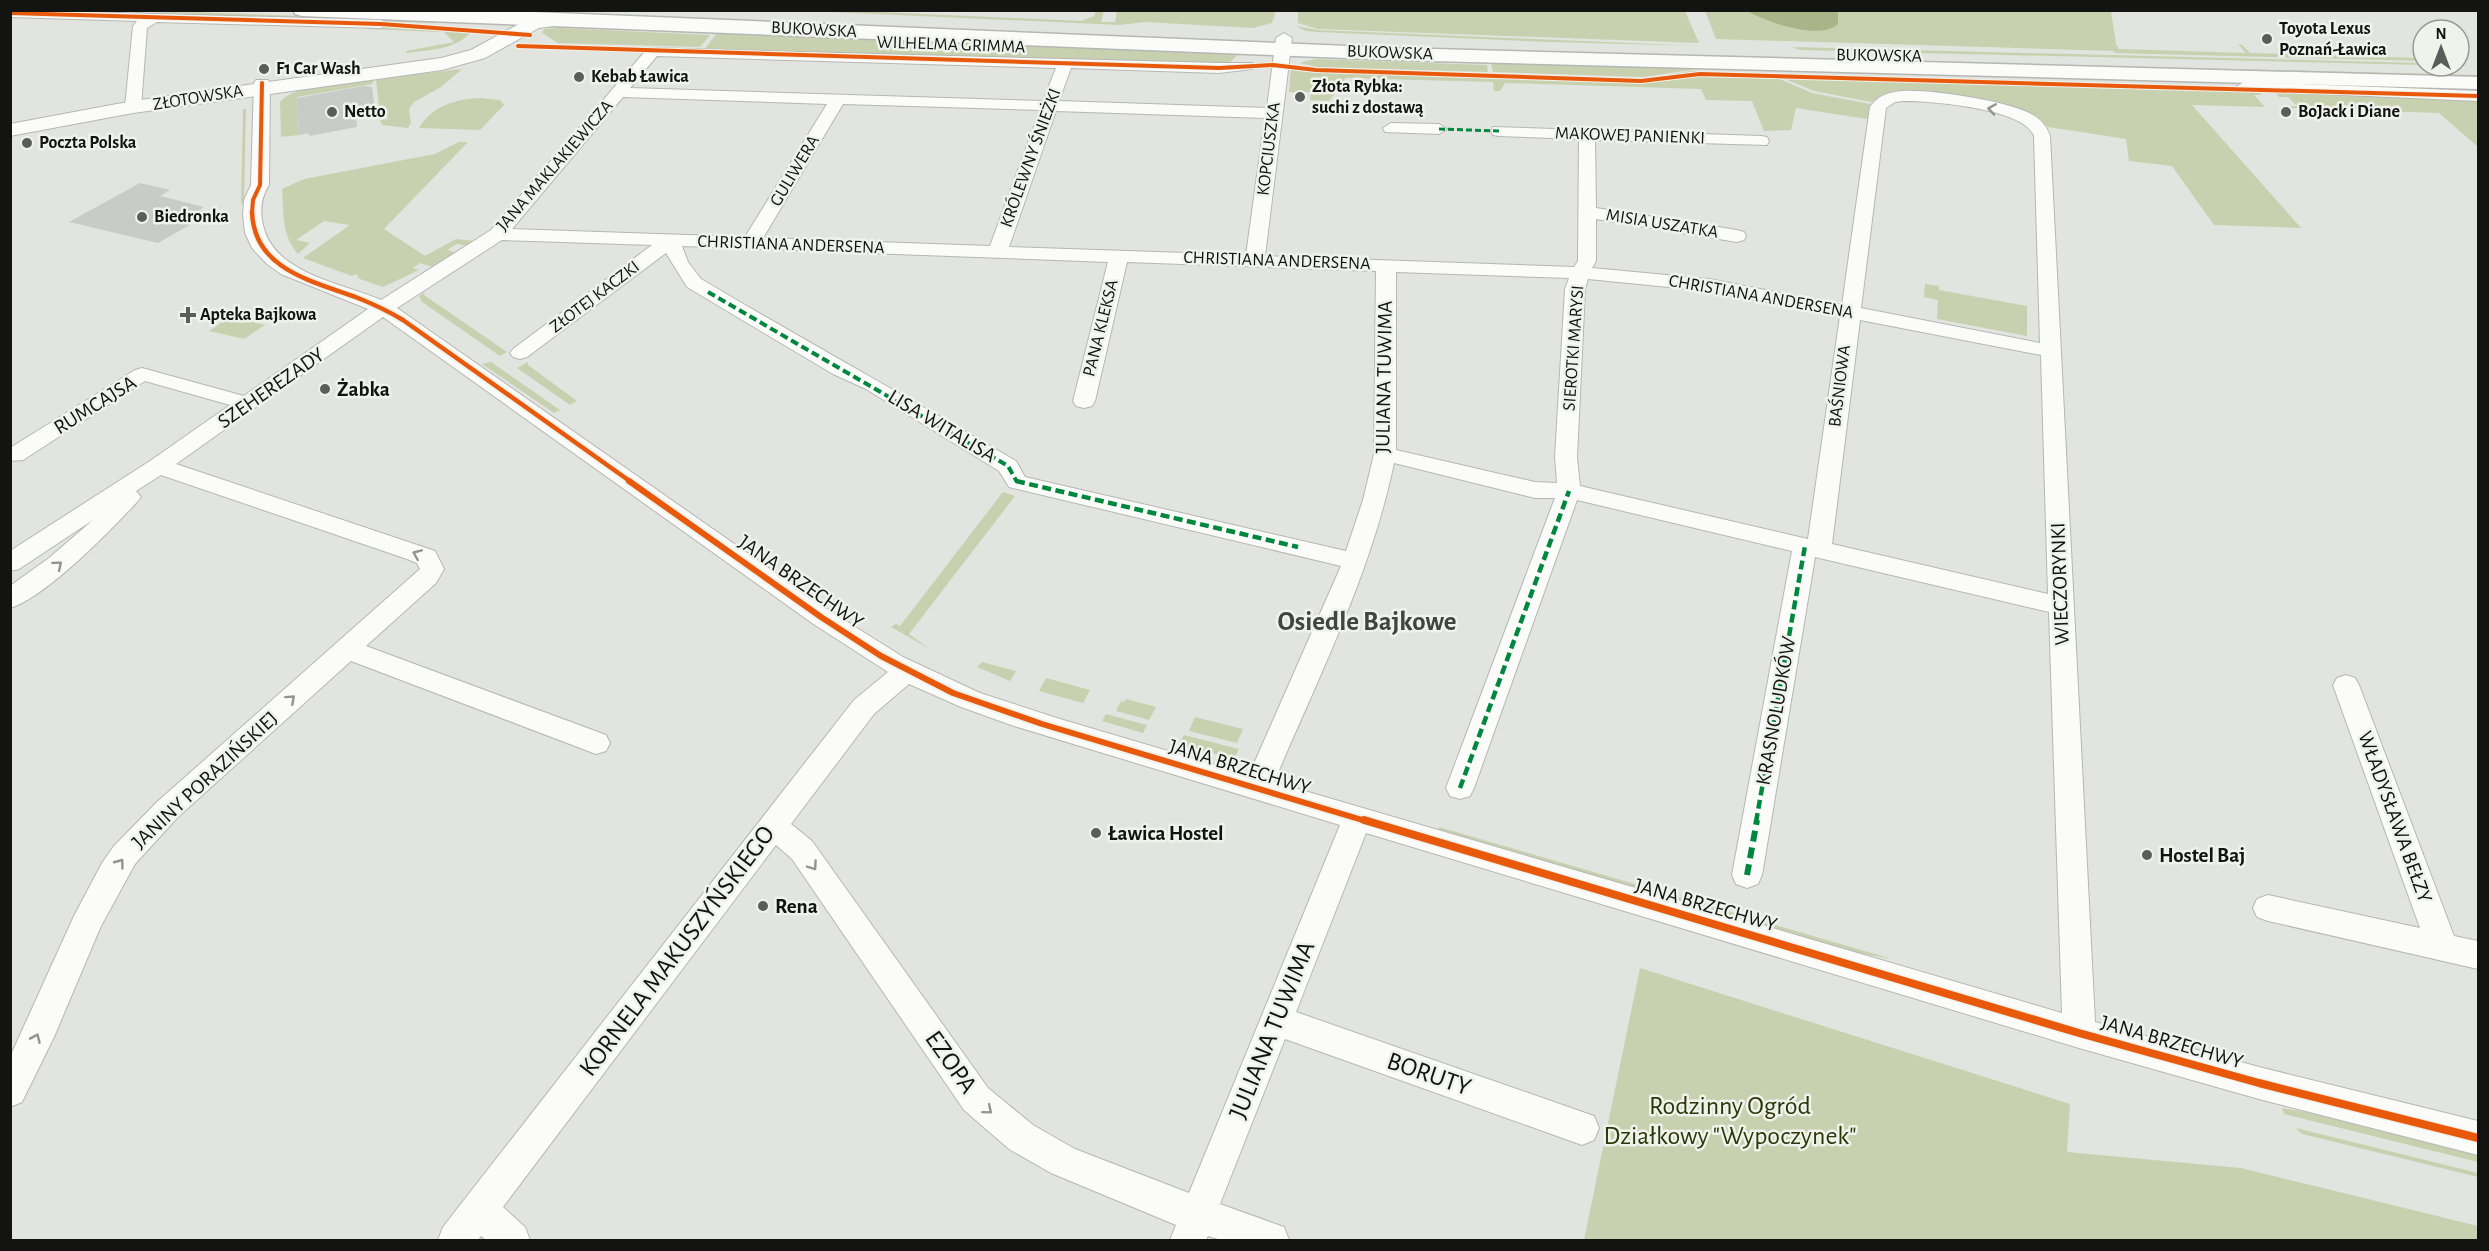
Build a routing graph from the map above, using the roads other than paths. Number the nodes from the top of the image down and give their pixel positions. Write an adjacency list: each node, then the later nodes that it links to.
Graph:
1 (302, 10): 5 (main road, BUKOWSKA)
2 (633, 10): 11 (main road, BUKOWSKA)
3 (10, 14): 6 (street)
4 (520, 14): 5 (main road, BUKOWSKA); 7 (main road, BUKOWSKA); 9 (street, ZŁOTOWSKA); 10 (street, ZŁOTOWSKA)
5 (458, 15): 10 (street)
6 (154, 17): 8 (street); 23 (street)
7 (570, 19): 9 (street, ZŁOTOWSKA); 11 (main road, BUKOWSKA)
8 (381, 24)
9 (508, 37): 17 (street, ZŁOTOWSKA)
10 (485, 38): 17 (street, ZŁOTOWSKA)
11 (1283, 44): 15 (main road, BUKOWSKA); 16 (main road, BUKOWSKA); 24 (street, KOPCIUSZKA)
12 (653, 51): 13 (street, WILHELMA GRIMMA); 19 (street, JANA MAKLAKIEWICZA)
13 (1065, 63): 14 (street, WILHELMA GRIMMA); 22 (street, KRÓLEWNY ŚNIEŻKI)
14 (1247, 66)
15 (2478, 71)
16 (2478, 83)
17 (261, 86): 23 (street, ZŁOTOWSKA); 42 (street, JANA BRZECHWY)
18 (2244, 87): 20 (street)
19 (619, 92): 21 (street); 33 (street, JANA MAKLAKIEWICZA)
20 (2478, 96)
21 (838, 99): 22 (street); 36 (street, GULIWERA)
22 (1052, 106): 24 (street); 37 (street, KRÓLEWNY ŚNIEŻKI)
23 (133, 107): 27 (street, ZŁOTOWSKA)
24 (1273, 114): 39 (street, KOPCIUSZKA)
25 (1877, 116): 43 (street, BAŚNIOWA); 44 (street, WIECZORYNKI, one-way to 25)
26 (1391, 128): 28 (street)
27 (10, 129)
28 (1439, 129)
29 (1499, 131): 30 (street, MAKOWEJ PANIENKI)
30 (1587, 135): 31 (street, MAKOWEJ PANIENKI); 32 (street, SIEROTKI MARYSI)
31 (1761, 141)
32 (1587, 212): 34 (street, MISIA USZATKA); 41 (street, SIEROTKI MARYSI)
33 (498, 234): 35 (street, CHRISTIANA ANDERSENA); 42 (street, JANA MAKLAKIEWICZA)
34 (1737, 236)
35 (670, 241): 36 (street, CHRISTIANA ANDERSENA); 45 (street, ZŁOTEJ KACZKI); 53 (street, LISA WITALISA)
36 (751, 243): 37 (street, CHRISTIANA ANDERSENA)
37 (997, 253): 38 (street, CHRISTIANA ANDERSENA)
38 (1119, 256): 39 (street, CHRISTIANA ANDERSENA); 46 (street, PANA KLEKSA)
39 (1255, 261): 40 (street, CHRISTIANA ANDERSENA)
40 (1386, 265): 41 (street, CHRISTIANA ANDERSENA); 48 (street, JULIANA TUWIMA)
41 (1580, 273): 43 (street, CHRISTIANA ANDERSENA); 51 (street, SIEROTKI MARYSI)
42 (383, 308): 47 (street, SZEHEREZADY); 58 (street, JANA BRZECHWY)
43 (1849, 312): 44 (street, CHRISTIANA ANDERSENA); 52 (street, BAŚNIOWA)
44 (2050, 351): 56 (street, WIECZORYNKI)
45 (519, 353)
46 (1083, 401)
47 (249, 404): 49 (street, RUMCAJSA); 50 (street, SZEHEREZADY)
48 (1385, 454): 51 (street); 53 (street, JULIANA TUWIMA)
49 (15, 455)
50 (158, 466): 54 (street, SZEHEREZADY); 55 (street, SZEHEREZADY, one-way to 50); 57 (street, JANINY PORAZIŃSKIEJ, one-way to 50)
51 (1569, 491): 52 (street); 61 (street)
52 (1812, 548): 56 (street); 65 (street, KRASNOLUDKÓW)
53 (1355, 561): 62 (street, JULIANA TUWIMA)
54 (10, 563)
55 (10, 599)
56 (2061, 606): 70 (street, WIECZORYNKI)
57 (347, 649): 60 (street); 71 (street, JANINY PORAZIŃSKIEJ, one-way to 57)
58 (907, 671): 62 (street, JANA BRZECHWY); 64 (street, KORNELA MAKUSZYŃSKIEGO)
59 (2346, 685): 67 (street, WŁADYSŁAWA BEŁZY)
60 (596, 743)
61 (1460, 788)
62 (1257, 789): 63 (street, JANA BRZECHWY)
63 (1357, 820): 69 (street, JULIANA TUWIMA); 70 (street, JANA BRZECHWY)
64 (771, 828): 74 (street, KORNELA MAKUSZYŃSKIEGO); 75 (street, EZOPA, one-way to 75)
65 (1747, 875)
66 (2268, 908): 67 (street)
67 (2443, 948): 68 (street)
68 (2478, 956)
69 (1275, 1020): 72 (street, BORUTY); 75 (street, JULIANA TUWIMA)
70 (2079, 1033): 73 (street, JANA BRZECHWY)
71 (10, 1091)
72 (1582, 1128)
73 (2478, 1138)
74 (480, 1210): 76 (street, KORNELA MAKUSZYŃSKIEGO); 77 (street)
75 (1193, 1228): 78 (street, EZOPA)
76 (456, 1240)
77 (512, 1240)
78 (1271, 1240)

